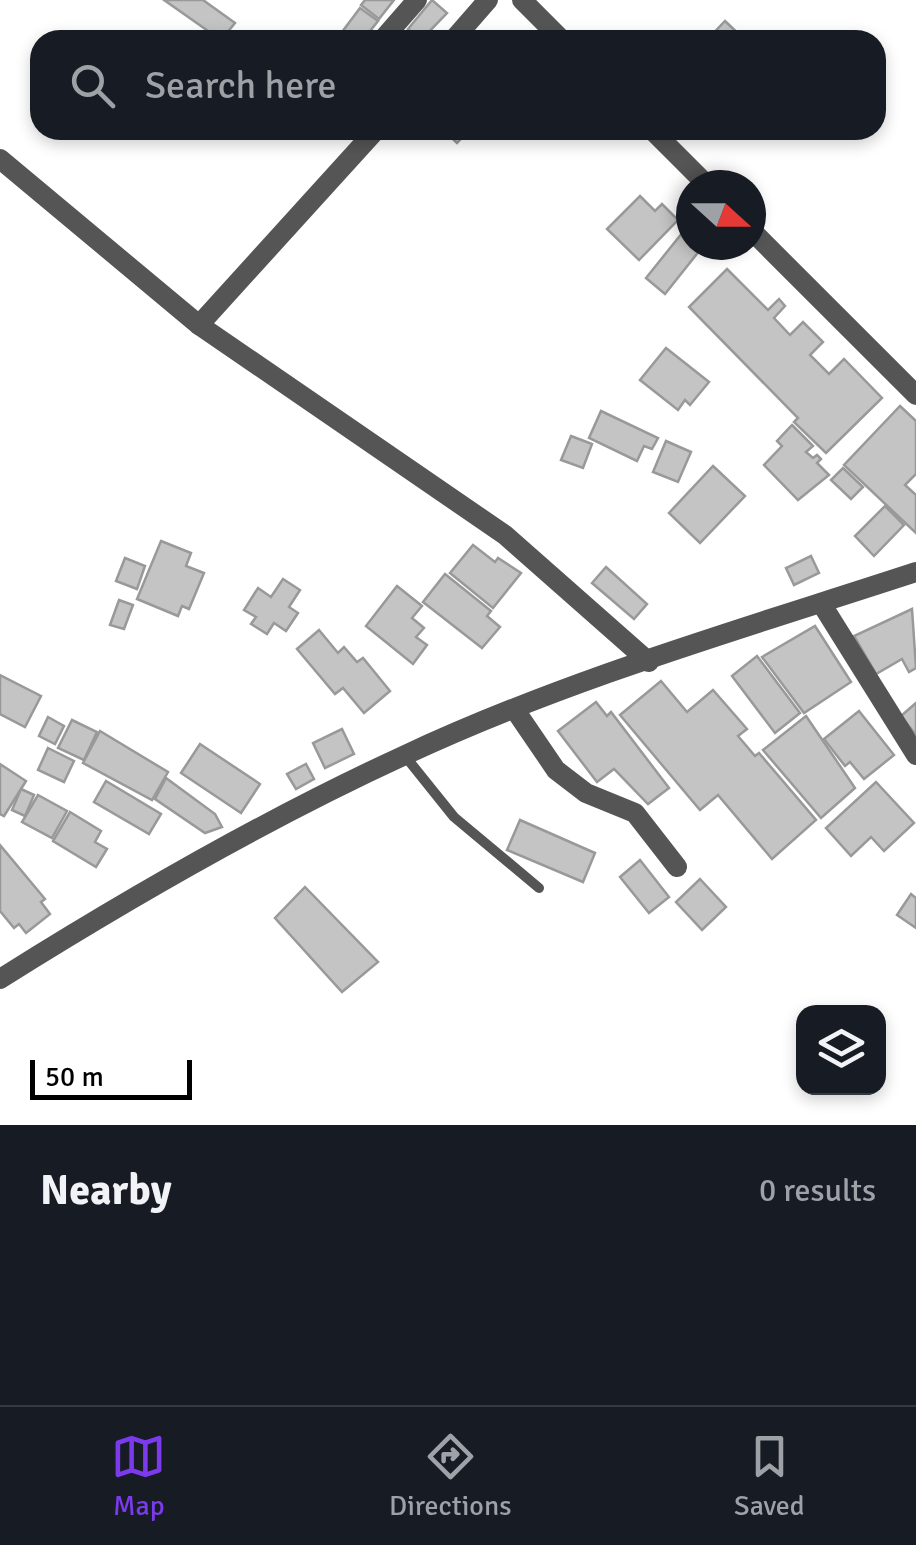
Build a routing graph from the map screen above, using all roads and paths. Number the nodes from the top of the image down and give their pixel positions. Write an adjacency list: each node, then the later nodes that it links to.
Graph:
1 (417, 0): 4 (street)
2 (488, 0): 5 (street)
3 (522, 0): 6 (street)
4 (391, 30)
5 (462, 30)
6 (552, 30)
7 (367, 140): 12 (street)
8 (662, 140): 10 (street)
9 (0, 159): 12 (street)
10 (691, 170)
11 (766, 245): 13 (street)
12 (199, 325): 16 (street)
13 (916, 395)
14 (916, 572): 15 (street)
15 (821, 603): 16 (street); 19 (street)
16 (649, 662): 17 (street)
17 (515, 710): 18 (street); 20 (street)
18 (405, 755): 21 (lane); 22 (street)
19 (916, 756)
20 (677, 867)
21 (539, 888)
22 (0, 980)

